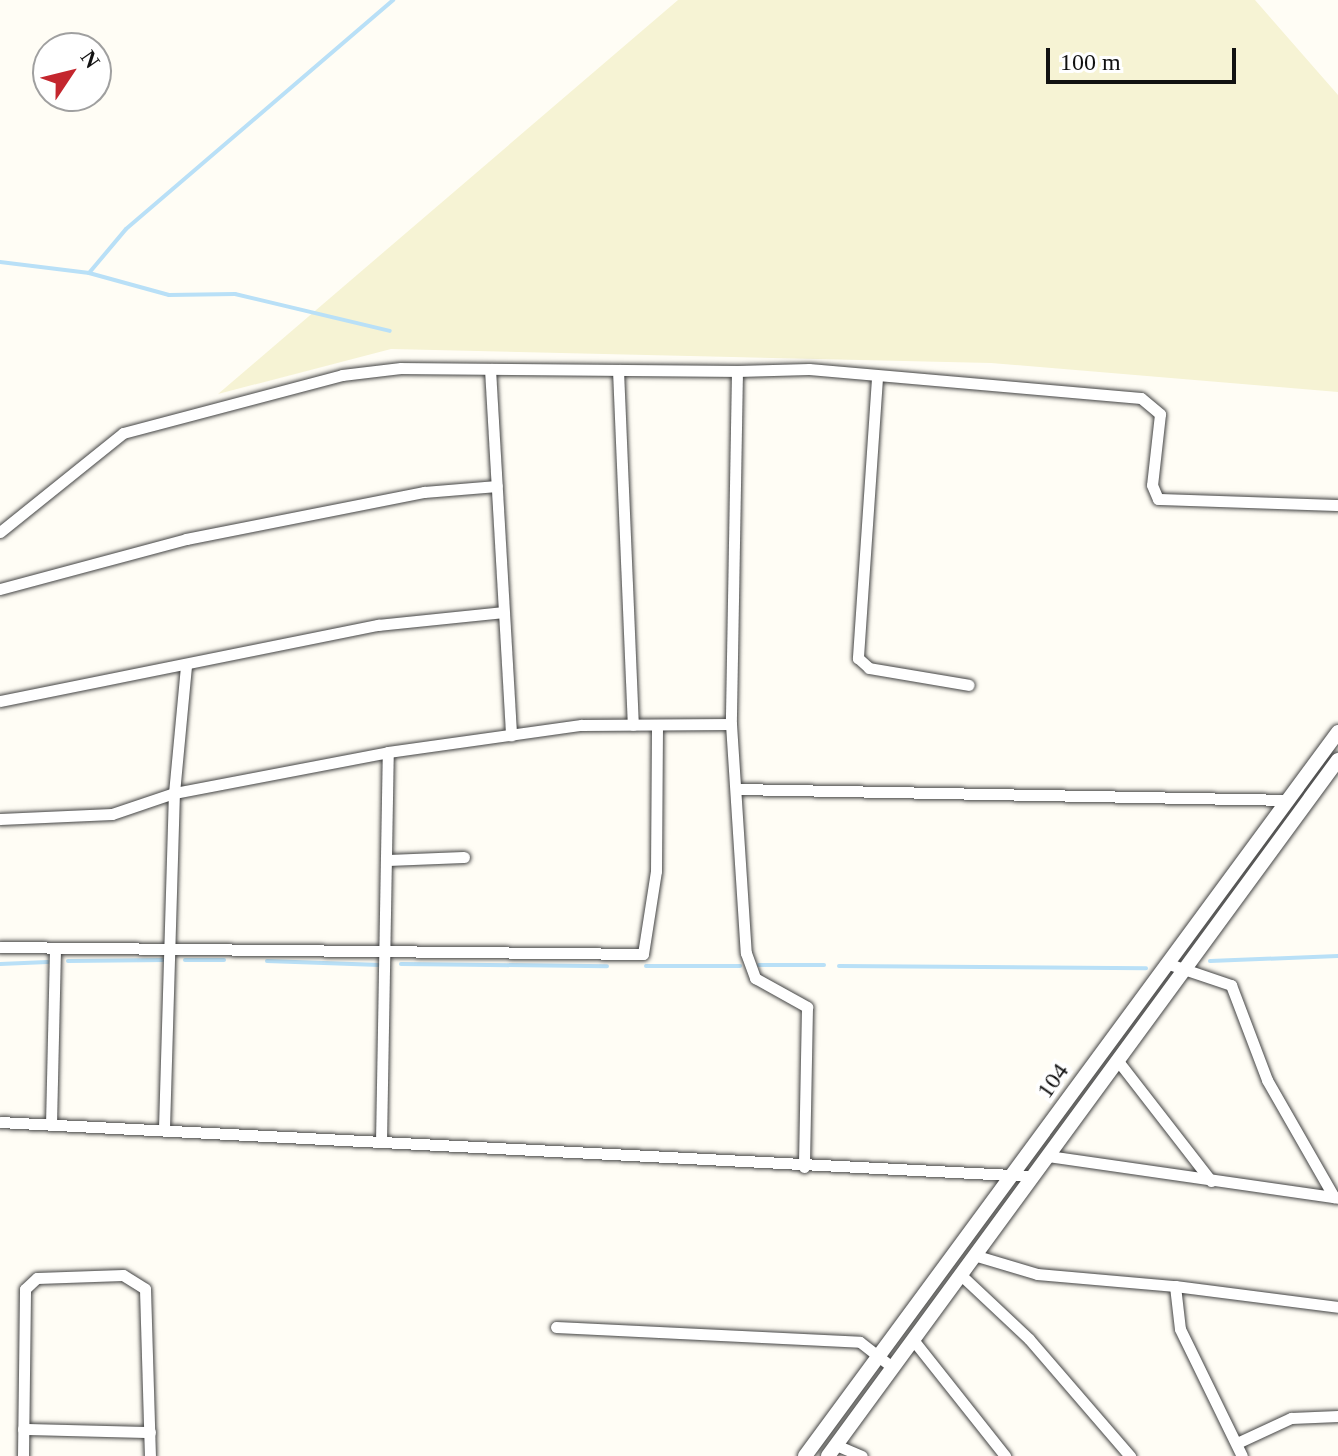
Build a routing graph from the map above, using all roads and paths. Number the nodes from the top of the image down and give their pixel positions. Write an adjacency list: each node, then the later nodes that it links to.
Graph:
1 (490, 369): 2 (street); 5 (street); 7 (street)
2 (618, 370): 3 (street); 14 (street)
3 (737, 371): 4 (street); 13 (street)
4 (877, 378): 6 (street); 11 (street)
5 (497, 486): 8 (street); 9 (street)
6 (1338, 505)
7 (0, 532)
8 (0, 589)
9 (503, 612): 10 (street); 17 (street)
10 (186, 665): 12 (street); 21 (street)
11 (969, 685)
12 (0, 701)
13 (731, 724): 15 (street); 20 (street)
14 (633, 725): 15 (street); 17 (street)
15 (657, 725): 29 (street)
16 (1338, 732): 22 (street, 104)
17 (511, 735): 18 (street)
18 (388, 752): 21 (street); 25 (street)
19 (1338, 760): 31 (street)
20 (737, 789): 22 (street); 38 (street)
21 (174, 793): 23 (street); 28 (street)
22 (1288, 800): 30 (street, 104)
23 (0, 819)
24 (464, 857): 25 (street)
25 (387, 860): 29 (street)
26 (0, 947): 27 (street)
27 (55, 949): 28 (street); 34 (street)
28 (175, 949): 29 (street); 35 (street)
29 (386, 955): 36 (street)
30 (1166, 963): 31 (street); 40 (street, 104)
31 (1181, 973): 32 (street); 42 (street)
32 (1118, 1061): 37 (street); 41 (street)
33 (0, 1122): 34 (street)
34 (51, 1125): 35 (street)
35 (164, 1128): 36 (street)
36 (381, 1142): 38 (street)
37 (1048, 1156): 39 (street); 41 (street)
38 (804, 1167): 40 (street)
39 (1032, 1176): 40 (street); 43 (street)
40 (1011, 1178): 49 (street, 104)
41 (1211, 1181): 42 (street)
42 (1336, 1198)
43 (977, 1256): 44 (street); 45 (street)
44 (962, 1276): 48 (street); 61 (street)
45 (1175, 1286): 46 (street); 54 (street)
46 (1338, 1307)
47 (556, 1327): 49 (street)
48 (914, 1341): 50 (street); 60 (street)
49 (879, 1355): 50 (street); 58 (street, 104)
50 (892, 1367): 55 (street)
51 (1338, 1416): 54 (street)
52 (23, 1429): 53 (street); 53 (street); 56 (street)
53 (150, 1432): 57 (street)
54 (1237, 1443): 62 (street)
55 (832, 1451): 59 (street)
56 (23, 1456)
57 (150, 1456)
58 (805, 1456)
59 (862, 1456)
60 (1005, 1456)
61 (1130, 1456)
62 (1242, 1456)

